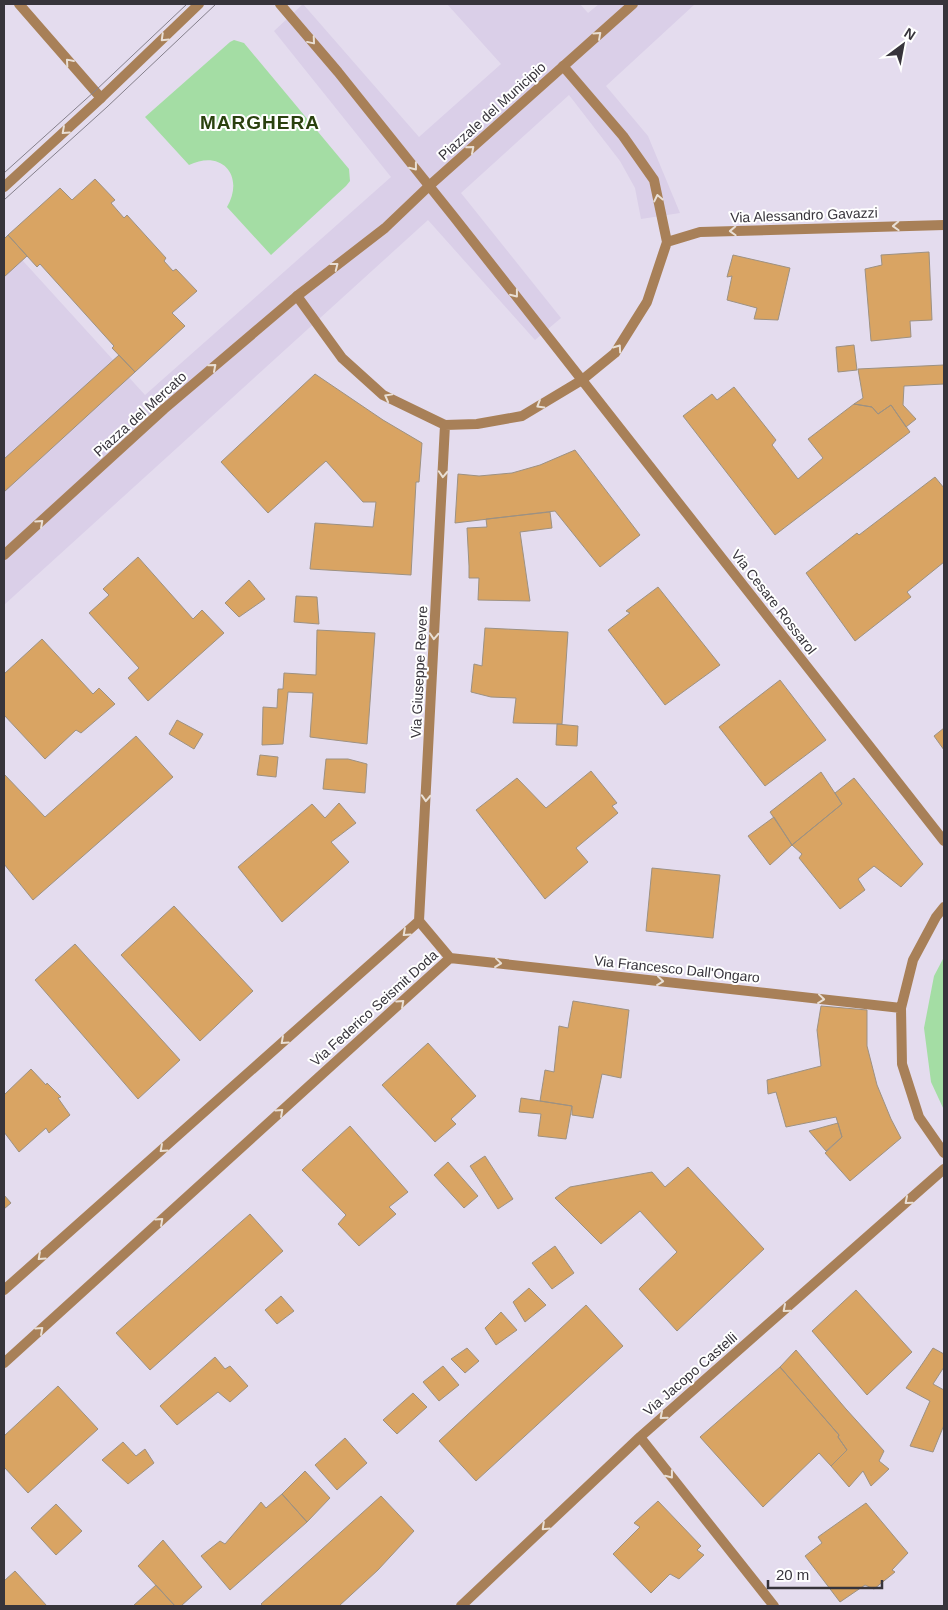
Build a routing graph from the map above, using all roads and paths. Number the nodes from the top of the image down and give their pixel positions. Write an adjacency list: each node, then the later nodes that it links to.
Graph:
1 (19, 4): 6 (street, one-way to 1)
2 (199, 4): 6 (street, one-way to 6)
3 (280, 4): 7 (street, one-way to 7)
4 (633, 4): 5 (street, one-way to 4)
5 (563, 66): 7 (street, Piazzale del Municipio, one-way to 5); 10 (street, Piazzale del Municipio, one-way to 5)
6 (101, 98): 8 (street, one-way to 8)
7 (428, 186): 11 (street, Piazzale del Municipio, one-way to 7); 12 (street, one-way to 12)
8 (4, 187)
9 (944, 225): 10 (street, Via Alessandro Gavazzi, one-way to 10)
10 (667, 242): 12 (street, one-way to 10)
11 (296, 296): 13 (street, one-way to 11); 14 (street, Piazza del Mercato, one-way to 11)
12 (582, 380): 13 (street, one-way to 13); 15 (street, Via Cesare Rossarol)
13 (445, 425): 17 (street, Via Giuseppe Revere, one-way to 17)
14 (4, 555)
15 (944, 841)
16 (944, 907): 19 (street)
17 (419, 921): 18 (street, Via Federico Seismit Doda); 22 (street, one-way to 22)
18 (450, 958): 19 (street, Via Francesco Dall'Ongaro, one-way to 19); 23 (street, Via Federico Seismit Doda, one-way to 18)
19 (901, 1008): 20 (street)
20 (944, 1153)
21 (944, 1169): 24 (street, Via Jacopo Castelli, one-way to 24)
22 (4, 1290)
23 (4, 1363)
24 (640, 1437): 25 (street, Via Jacopo Castelli, one-way to 25); 26 (street, one-way to 26)
25 (461, 1606)
26 (774, 1606)

